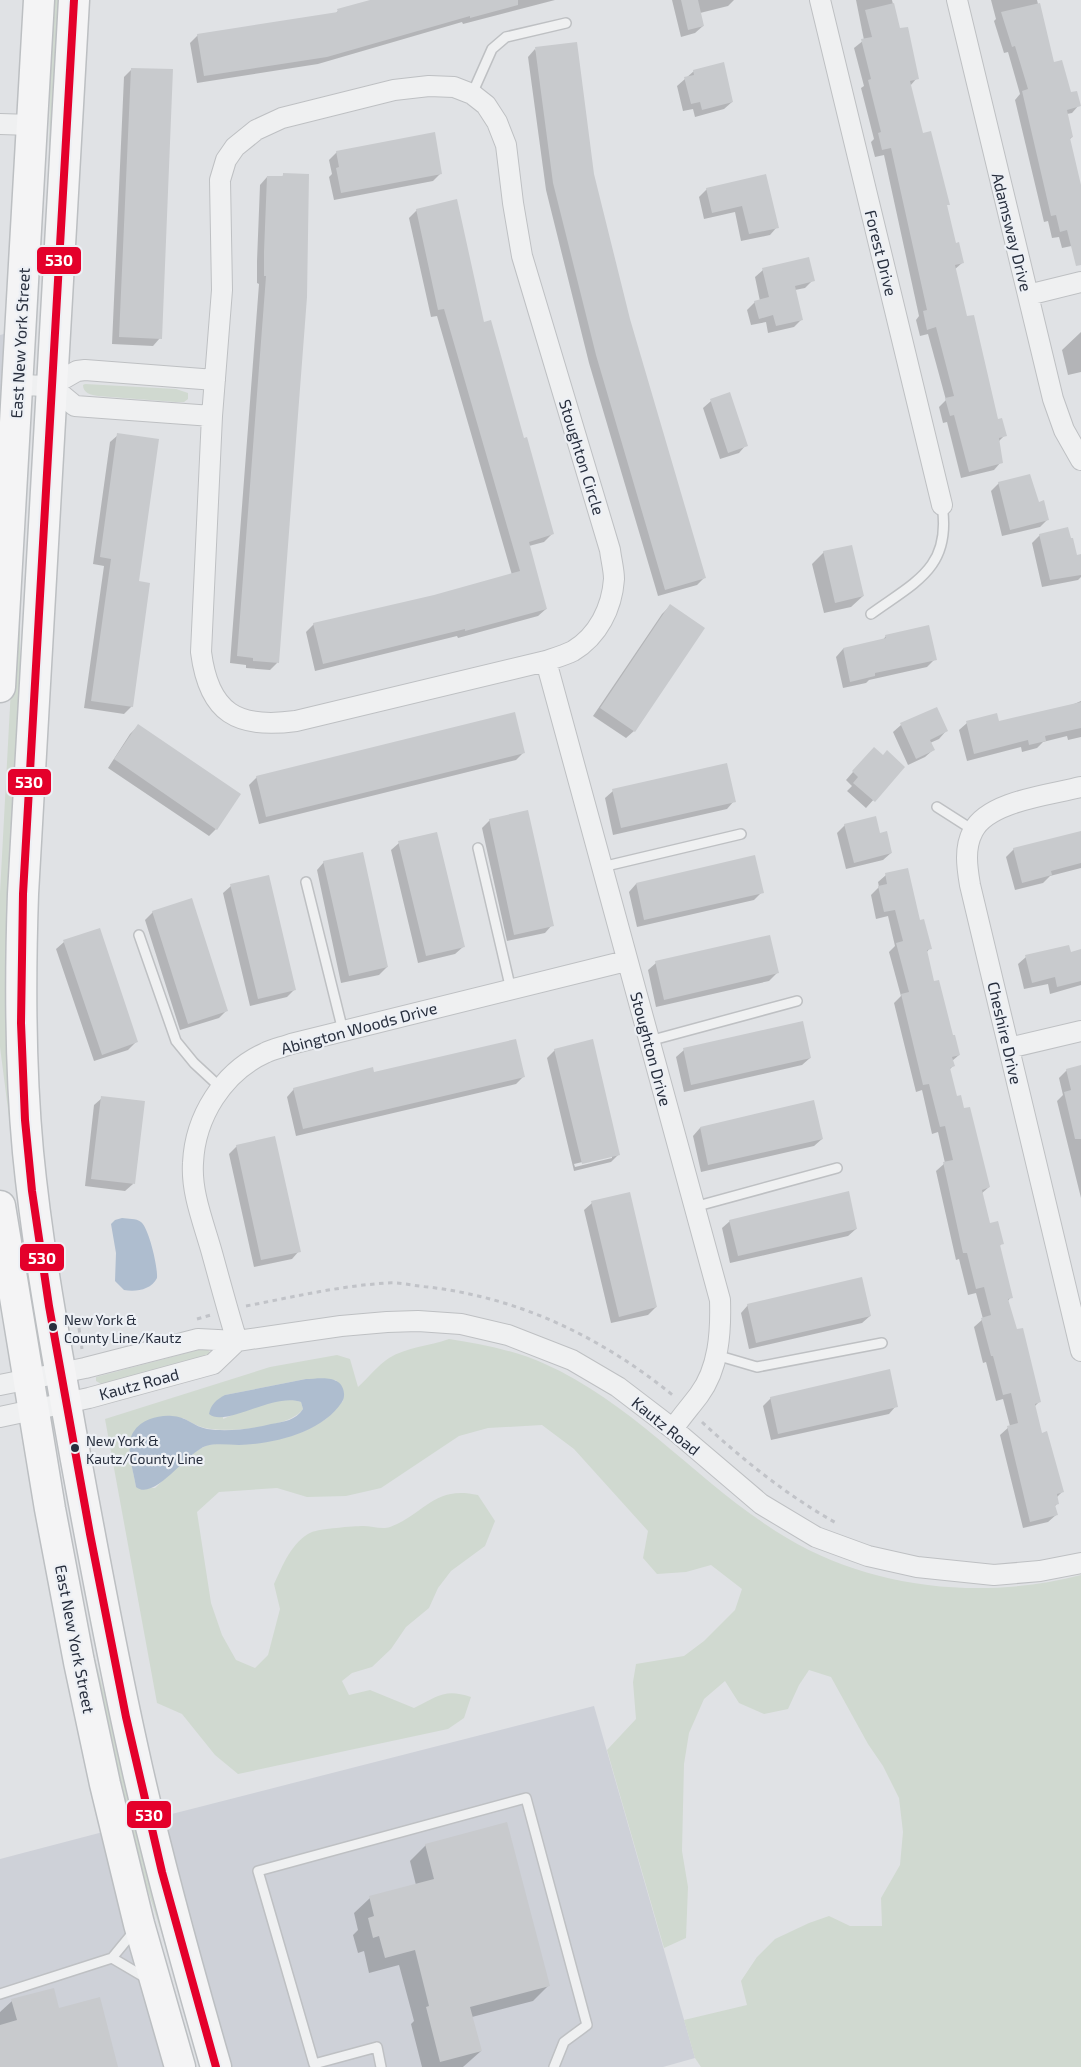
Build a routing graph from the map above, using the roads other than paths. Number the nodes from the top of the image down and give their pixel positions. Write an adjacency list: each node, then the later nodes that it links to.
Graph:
1 (39, 0): 8 (main road, East New York Street)
2 (74, 0): 13 (main road, East New York Street)
3 (820, 0): 16 (street, Forest Drive)
4 (957, 0): 10 (street, Adamsway Drive)
5 (566, 23): 6 (lane)
6 (472, 94): 11 (street, Stoughton Circle); 19 (street, Stoughton Circle)
7 (0, 124): 8 (street)
8 (32, 125): 12 (main road, East New York Street)
9 (1081, 282): 10 (street)
10 (1028, 295): 15 (street, Adamsway Drive)
11 (215, 380): 13 (street); 14 (street, Stoughton Circle)
12 (13, 384): 13 (street); 17 (main road, East New York Street)
13 (51, 386): 14 (street); 44 (main road, East New York Street)
14 (212, 416): 19 (street, Stoughton Circle)
15 (1081, 460)
16 (942, 505): 18 (lane)
17 (4, 546): 20 (main road, East New York Street)
18 (871, 614)
19 (546, 661): 26 (street, Stoughton Drive)
20 (0, 687)
21 (1081, 787): 23 (street)
22 (937, 807): 23 (lane)
23 (973, 830): 35 (street, Cheshire Drive)
24 (741, 834): 26 (lane)
25 (478, 848): 30 (lane)
26 (602, 867): 29 (street, Stoughton Drive)
27 (306, 882): 32 (lane)
28 (139, 935): 36 (lane)
29 (626, 961): 30 (street, Abington Woods Drive); 34 (street, Stoughton Drive)
30 (511, 990): 32 (street, Abington Woods Drive)
31 (797, 1001): 34 (lane)
32 (343, 1031): 36 (street, Abington Woods Drive)
33 (1081, 1031): 35 (street)
34 (649, 1041): 39 (street, Stoughton Drive)
35 (1009, 1048): 42 (street, Cheshire Drive)
36 (221, 1088): 40 (street, Abington Woods Drive)
37 (837, 1168): 39 (lane)
38 (0, 1206): 45 (main road, East New York Street)
39 (694, 1206): 43 (street, Stoughton Drive)
40 (237, 1341): 44 (street, Kautz Road); 46 (street, Kautz Road); 49 (street, Kautz Road)
41 (882, 1343): 43 (lane)
42 (1081, 1351)
43 (716, 1355): 49 (street, Stoughton Drive)
44 (61, 1373): 45 (street, Kautz Road); 46 (main road, East New York Street)
45 (14, 1382): 47 (main road, East New York Street)
46 (66, 1403): 47 (street, Kautz Road); 56 (main road, East New York Street)
47 (33, 1409): 48 (street, Kautz Road); 51 (main road, East New York Street)
48 (0, 1417)
49 (673, 1429): 50 (street, Kautz Road)
50 (1081, 1563)
51 (139, 1924): 52 (lane); 53 (main road, East New York Street)
52 (112, 1958): 53 (lane); 54 (lane)
53 (156, 1983): 55 (main road, East New York Street)
54 (0, 1994)
55 (180, 2067)
56 (216, 2067)
57 (381, 2067): 58 (lane)
58 (554, 2067)

